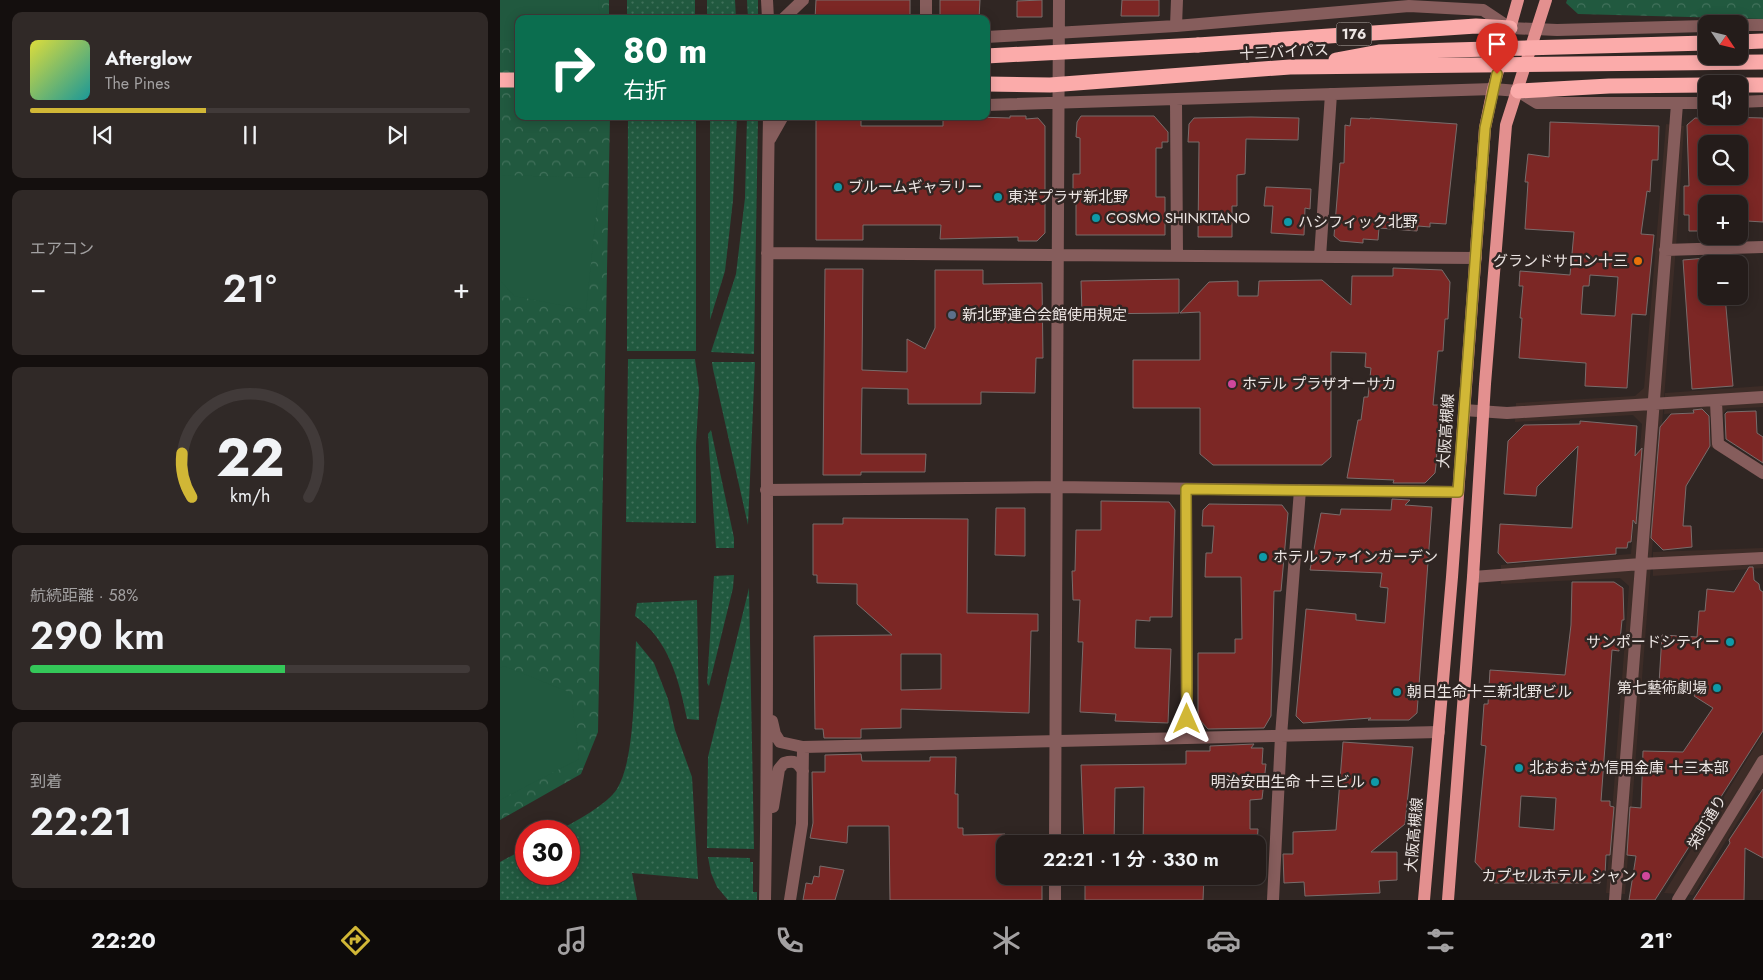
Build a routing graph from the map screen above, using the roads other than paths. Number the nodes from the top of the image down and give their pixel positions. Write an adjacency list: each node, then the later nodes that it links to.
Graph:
1 (767, 0): 8 (street)
2 (803, 0): 9 (street)
3 (926, 0): 10 (street)
4 (1059, 0): 17 (street)
5 (1177, 0): 13 (street)
6 (1518, 0): 15 (main road, 大阪高槻線)
7 (1546, 0): 16 (main road)
8 (768, 15)
9 (787, 15)
10 (926, 15)
11 (1748, 25): 12 (street)
12 (1763, 25)
13 (1176, 26): 15 (street); 17 (street)
14 (1698, 26): 16 (street)
15 (1510, 28): 16 (street); 22 (highway, 176, bridge); 31 (main road, 大阪高槻線)
16 (1537, 29): 32 (main road)
17 (1058, 34): 18 (street); 37 (street)
18 (990, 37)
19 (1748, 42): 20 (highway)
20 (1763, 42)
21 (1698, 43): 24 (highway, 176, bridge)
22 (990, 56)
23 (1763, 62): 24 (highway, 十三バイパス / 176, bridge)
24 (1290, 67): 27 (highway, 十三バイパス / 176, bridge)
25 (500, 80): 26 (highway)
26 (515, 80)
27 (990, 84)
28 (1698, 85): 32 (highway)
29 (1748, 85): 30 (highway)
30 (1763, 85)
31 (1493, 89): 32 (street); 33 (street); 50 (main road, 大阪高槻線)
32 (1518, 90): 39 (street); 55 (main road)
33 (1331, 94): 34 (street); 49 (street)
34 (1176, 100): 37 (street); 48 (street)
35 (1763, 101): 36 (street)
36 (1748, 102)
37 (1058, 103): 40 (street); 47 (street)
38 (1698, 103): 39 (street)
39 (1677, 104): 45 (street)
40 (990, 105)
41 (769, 120): 43 (street)
42 (780, 120): 43 (street)
43 (768, 143): 46 (street)
44 (1763, 247): 45 (street)
45 (1665, 250): 53 (street)
46 (767, 253): 47 (street); 59 (street)
47 (1057, 255): 48 (street); 57 (street)
48 (1177, 256): 49 (street)
49 (1320, 257): 50 (street)
50 (1476, 258): 54 (main road, 大阪高槻線)
51 (1763, 397): 52 (street)
52 (1716, 402): 53 (street); 56 (street)
53 (1655, 404): 55 (street); 63 (street)
54 (1464, 410): 55 (street); 61 (main road, 大阪高槻線)
55 (1483, 411): 64 (main road)
56 (1763, 472)
57 (1055, 487): 58 (street); 59 (street); 69 (street)
58 (1186, 489): 60 (street); 68 (street)
59 (766, 490): 65 (street)
60 (1300, 490): 61 (street); 67 (street)
61 (1458, 492): 66 (main road, 大阪高槻線)
62 (1763, 558): 63 (street)
63 (1641, 564): 64 (street); 83 (street)
64 (1474, 577): 82 (main road)
65 (769, 707): 70 (street); 75 (street)
66 (1439, 732): 67 (street); 81 (main road, 大阪高槻線)
67 (1281, 736): 68 (street); 80 (street)
68 (1187, 738): 69 (street)
69 (1054, 741): 70 (street); 74 (street)
70 (803, 747): 72 (street)
71 (1763, 761): 73 (street, 栄町通り)
72 (803, 771): 75 (street); 78 (street)
73 (1758, 780): 84 (street, 栄町通り)
74 (1054, 835)
75 (766, 853): 77 (street)
76 (1055, 885): 79 (street)
77 (765, 900)
78 (790, 900)
79 (1055, 900)
80 (1273, 900)
81 (1424, 900)
82 (1448, 900)
83 (1615, 900)
84 (1678, 900)

